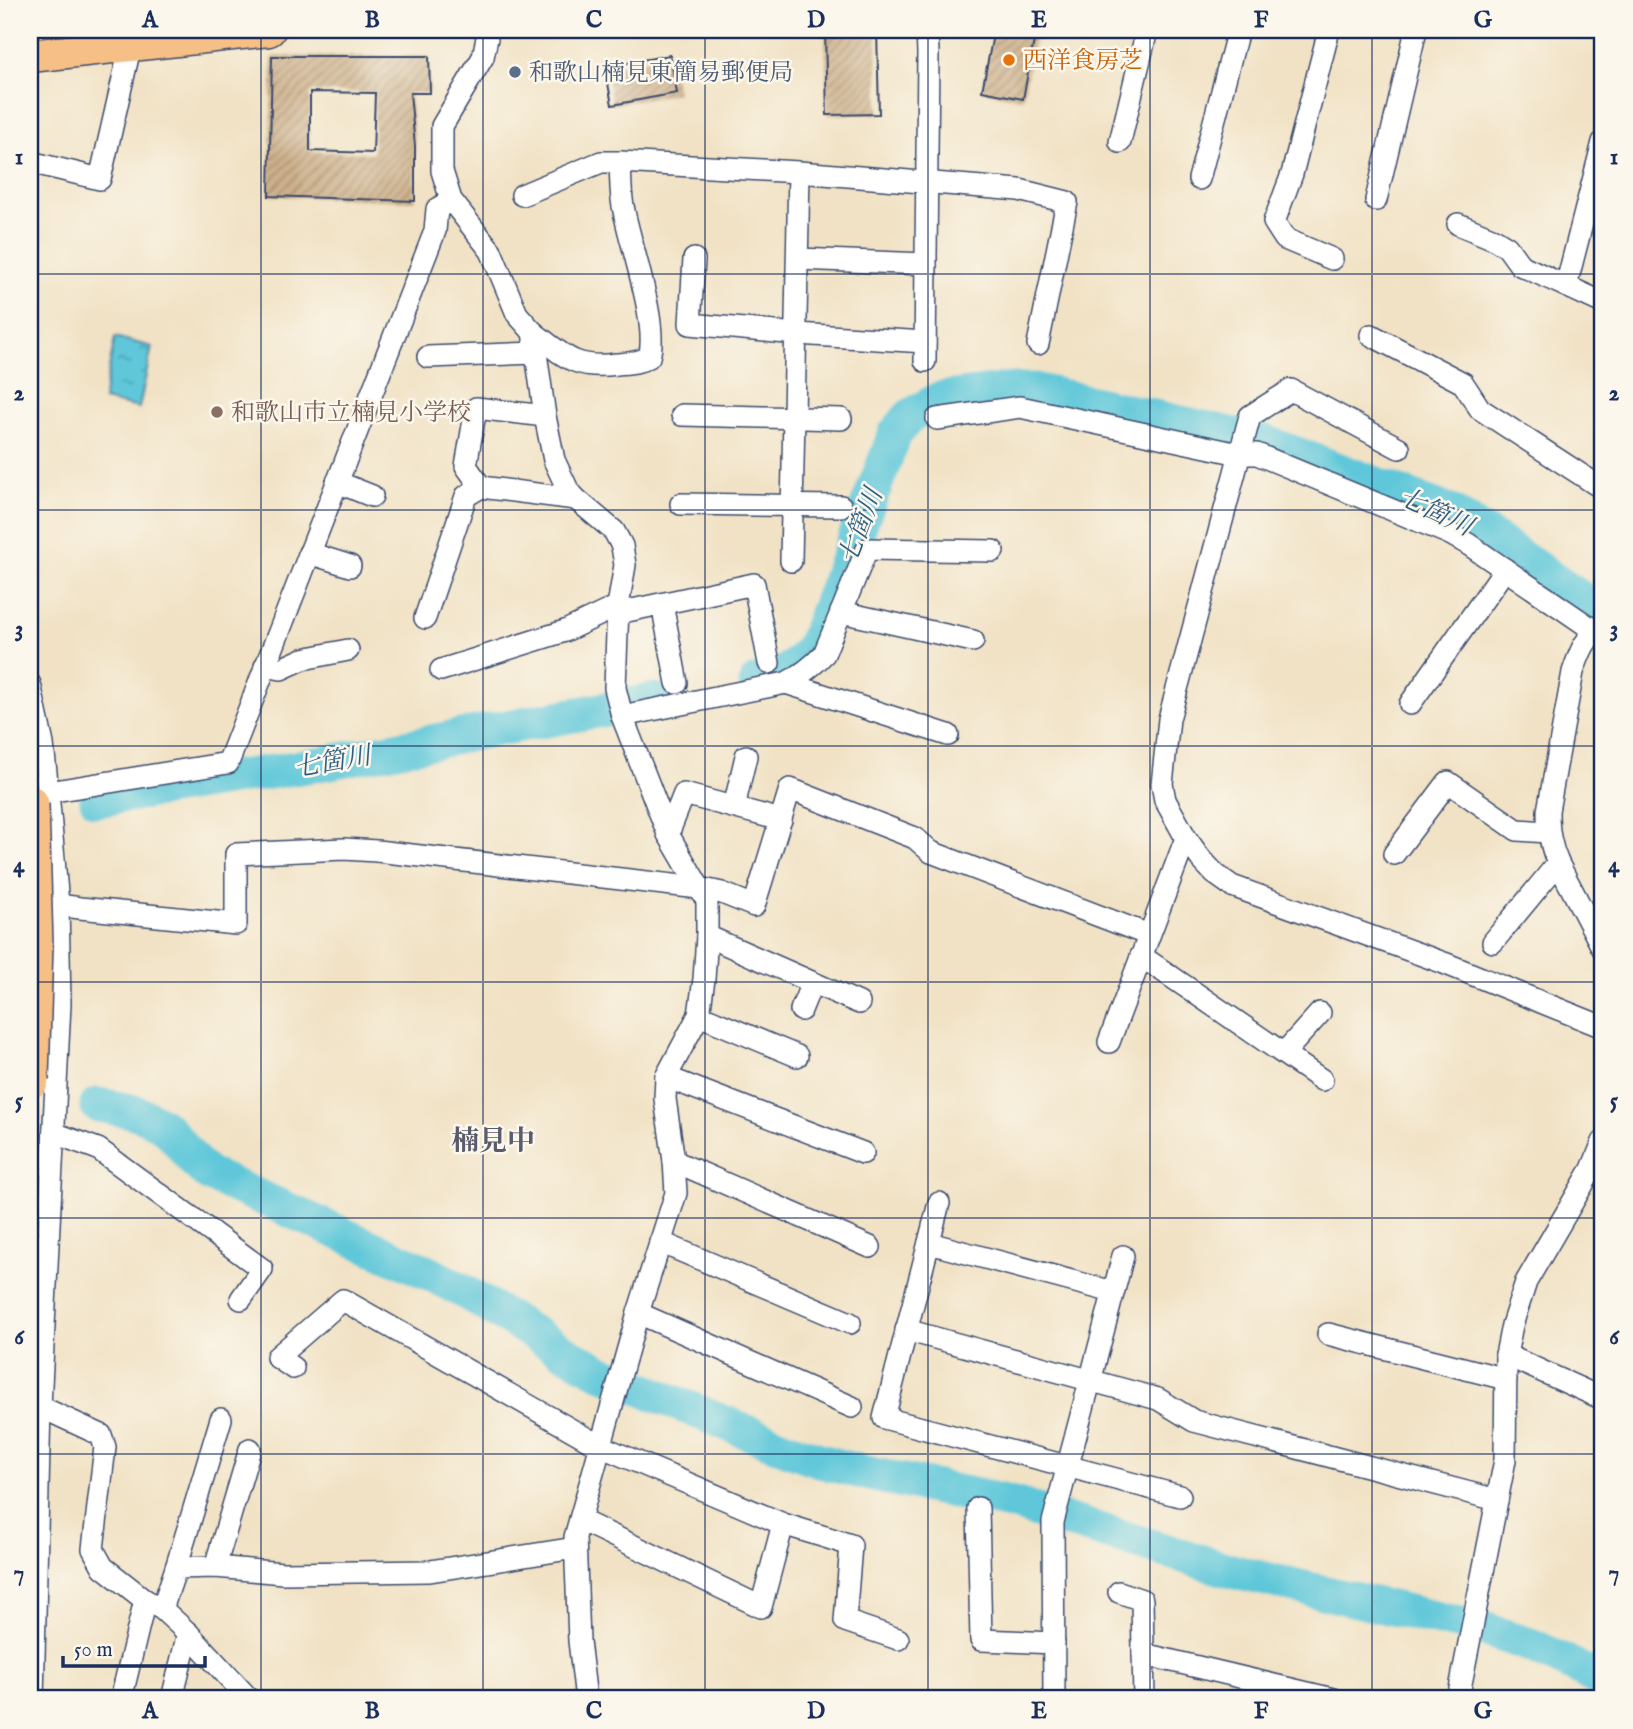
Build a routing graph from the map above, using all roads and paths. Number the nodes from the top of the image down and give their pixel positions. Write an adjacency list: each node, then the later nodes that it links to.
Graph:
1 (269, 30): 8 (main road)
2 (486, 30): 18 (street)
3 (927, 30): 16 (street)
4 (1147, 30): 10 (street)
5 (1238, 30): 15 (street)
6 (1329, 30): 23 (street)
7 (1416, 30): 19 (street)
8 (133, 37): 9 (main road); 12 (street)
9 (30, 56)
10 (1120, 142)
11 (1603, 142): 25 (street)
12 (30, 162)
13 (620, 162): 14 (street); 17 (street); 27 (street)
14 (799, 172): 16 (street); 22 (street)
15 (1199, 179)
16 (927, 183): 24 (street); 30 (street)
17 (522, 195)
18 (451, 200): 27 (street); 40 (street)
19 (1376, 200)
20 (1458, 224): 25 (street)
21 (694, 259): 28 (street)
22 (798, 259): 24 (street); 28 (street)
23 (1332, 259)
24 (926, 264): 28 (street)
25 (1566, 286): 26 (street)
26 (1603, 303)
27 (533, 332): 31 (street)
28 (797, 334): 35 (street)
29 (1371, 335): 42 (street)
30 (1038, 344)
31 (537, 353): 32 (street); 34 (street)
32 (428, 357)
33 (682, 415): 35 (street)
34 (545, 416): 41 (street); 44 (street)
35 (794, 418): 36 (street); 46 (street)
36 (841, 419)
37 (937, 419): 38 (street)
38 (1242, 442): 39 (street); 52 (street); 75 (street)
39 (1399, 448)
40 (337, 482): 43 (street); 49 (street)
41 (481, 487): 44 (street); 56 (street)
42 (1603, 489)
43 (372, 496)
44 (576, 499): 54 (street)
45 (681, 504): 46 (street)
46 (792, 505): 47 (street); 50 (street)
47 (841, 506)
48 (993, 551): 55 (street)
49 (309, 553): 51 (street); 61 (street)
50 (791, 561)
51 (350, 566)
52 (1505, 569): 57 (street); 66 (street)
53 (662, 604): 54 (street); 60 (street); 63 (street)
54 (618, 609): 62 (street); 67 (street)
55 (841, 612): 58 (street); 64 (street)
56 (425, 618)
57 (1599, 629): 73 (street)
58 (973, 641)
59 (348, 650): 61 (street)
60 (769, 663)
61 (265, 666): 70 (street)
62 (440, 670)
63 (677, 683)
64 (786, 683): 67 (street); 68 (street)
65 (30, 684): 70 (street)
66 (1410, 704)
67 (620, 708): 74 (street)
68 (948, 735)
69 (747, 756): 71 (street)
70 (39, 798): 80 (street); 96 (highway, bridge)
71 (734, 807): 72 (street); 74 (street)
72 (780, 820): 78 (street); 81 (street)
73 (1548, 832): 76 (street); 77 (street)
74 (668, 834): 78 (street)
75 (1186, 838): 81 (street); 91 (street)
76 (1394, 854)
77 (1558, 863): 83 (street); 84 (street)
78 (699, 888): 80 (street); 82 (street)
79 (30, 901): 80 (street)
80 (58, 904): 98 (street)
81 (1149, 934): 85 (street)
82 (707, 936): 86 (street); 90 (street)
83 (1493, 942)
84 (1603, 949)
85 (1141, 956): 92 (street); 93 (street)
86 (812, 983): 87 (street); 88 (street)
87 (859, 1003)
88 (801, 1010)
89 (1320, 1013): 93 (street)
90 (699, 1014): 94 (street); 95 (street)
91 (1603, 1027)
92 (1109, 1042)
93 (1284, 1053): 97 (street)
94 (797, 1056)
95 (666, 1077): 100 (street); 101 (street)
96 (30, 1080)
97 (1322, 1080)
98 (54, 1133): 109 (street); 119 (street)
99 (1603, 1142): 102 (street)
100 (863, 1153)
101 (674, 1161): 104 (street); 106 (street)
102 (1598, 1171): 114 (street)
103 (939, 1203): 105 (street)
104 (660, 1242): 110 (street); 111 (street)
105 (929, 1243): 108 (street); 112 (street)
106 (870, 1247)
107 (1123, 1256): 108 (street)
108 (1113, 1292): 116 (street)
109 (241, 1299)
110 (638, 1313): 120 (street); 122 (street)
111 (850, 1323)
112 (906, 1330): 116 (street); 124 (street)
113 (1328, 1334): 117 (street)
114 (1506, 1355): 117 (street); 118 (street)
115 (293, 1368): 122 (street)
116 (1090, 1380): 124 (street); 126 (street)
117 (1506, 1380): 126 (street)
118 (1603, 1399)
119 (35, 1404): 134 (street); 139 (street)
120 (852, 1407)
121 (222, 1419): 132 (street)
122 (600, 1446): 128 (street); 129 (street)
123 (250, 1449): 131 (street)
124 (1067, 1466): 125 (street); 137 (street)
125 (1180, 1496)
126 (1497, 1500): 147 (street)
127 (978, 1508): 137 (street)
128 (580, 1520): 129 (street); 130 (street)
129 (783, 1524): 136 (street)
130 (575, 1548): 131 (street); 143 (street)
131 (215, 1567): 132 (street)
132 (176, 1568): 134 (street)
133 (1119, 1592): 138 (street)
134 (154, 1605): 135 (street); 140 (street)
135 (188, 1633): 141 (street); 142 (street)
136 (898, 1639)
137 (1054, 1643): 144 (street)
138 (1143, 1654): 145 (street); 146 (street)
139 (33, 1699)
140 (121, 1699)
141 (172, 1699)
142 (249, 1699)
143 (586, 1699)
144 (1054, 1699)
145 (1144, 1699)
146 (1333, 1699)
147 (1458, 1699)

